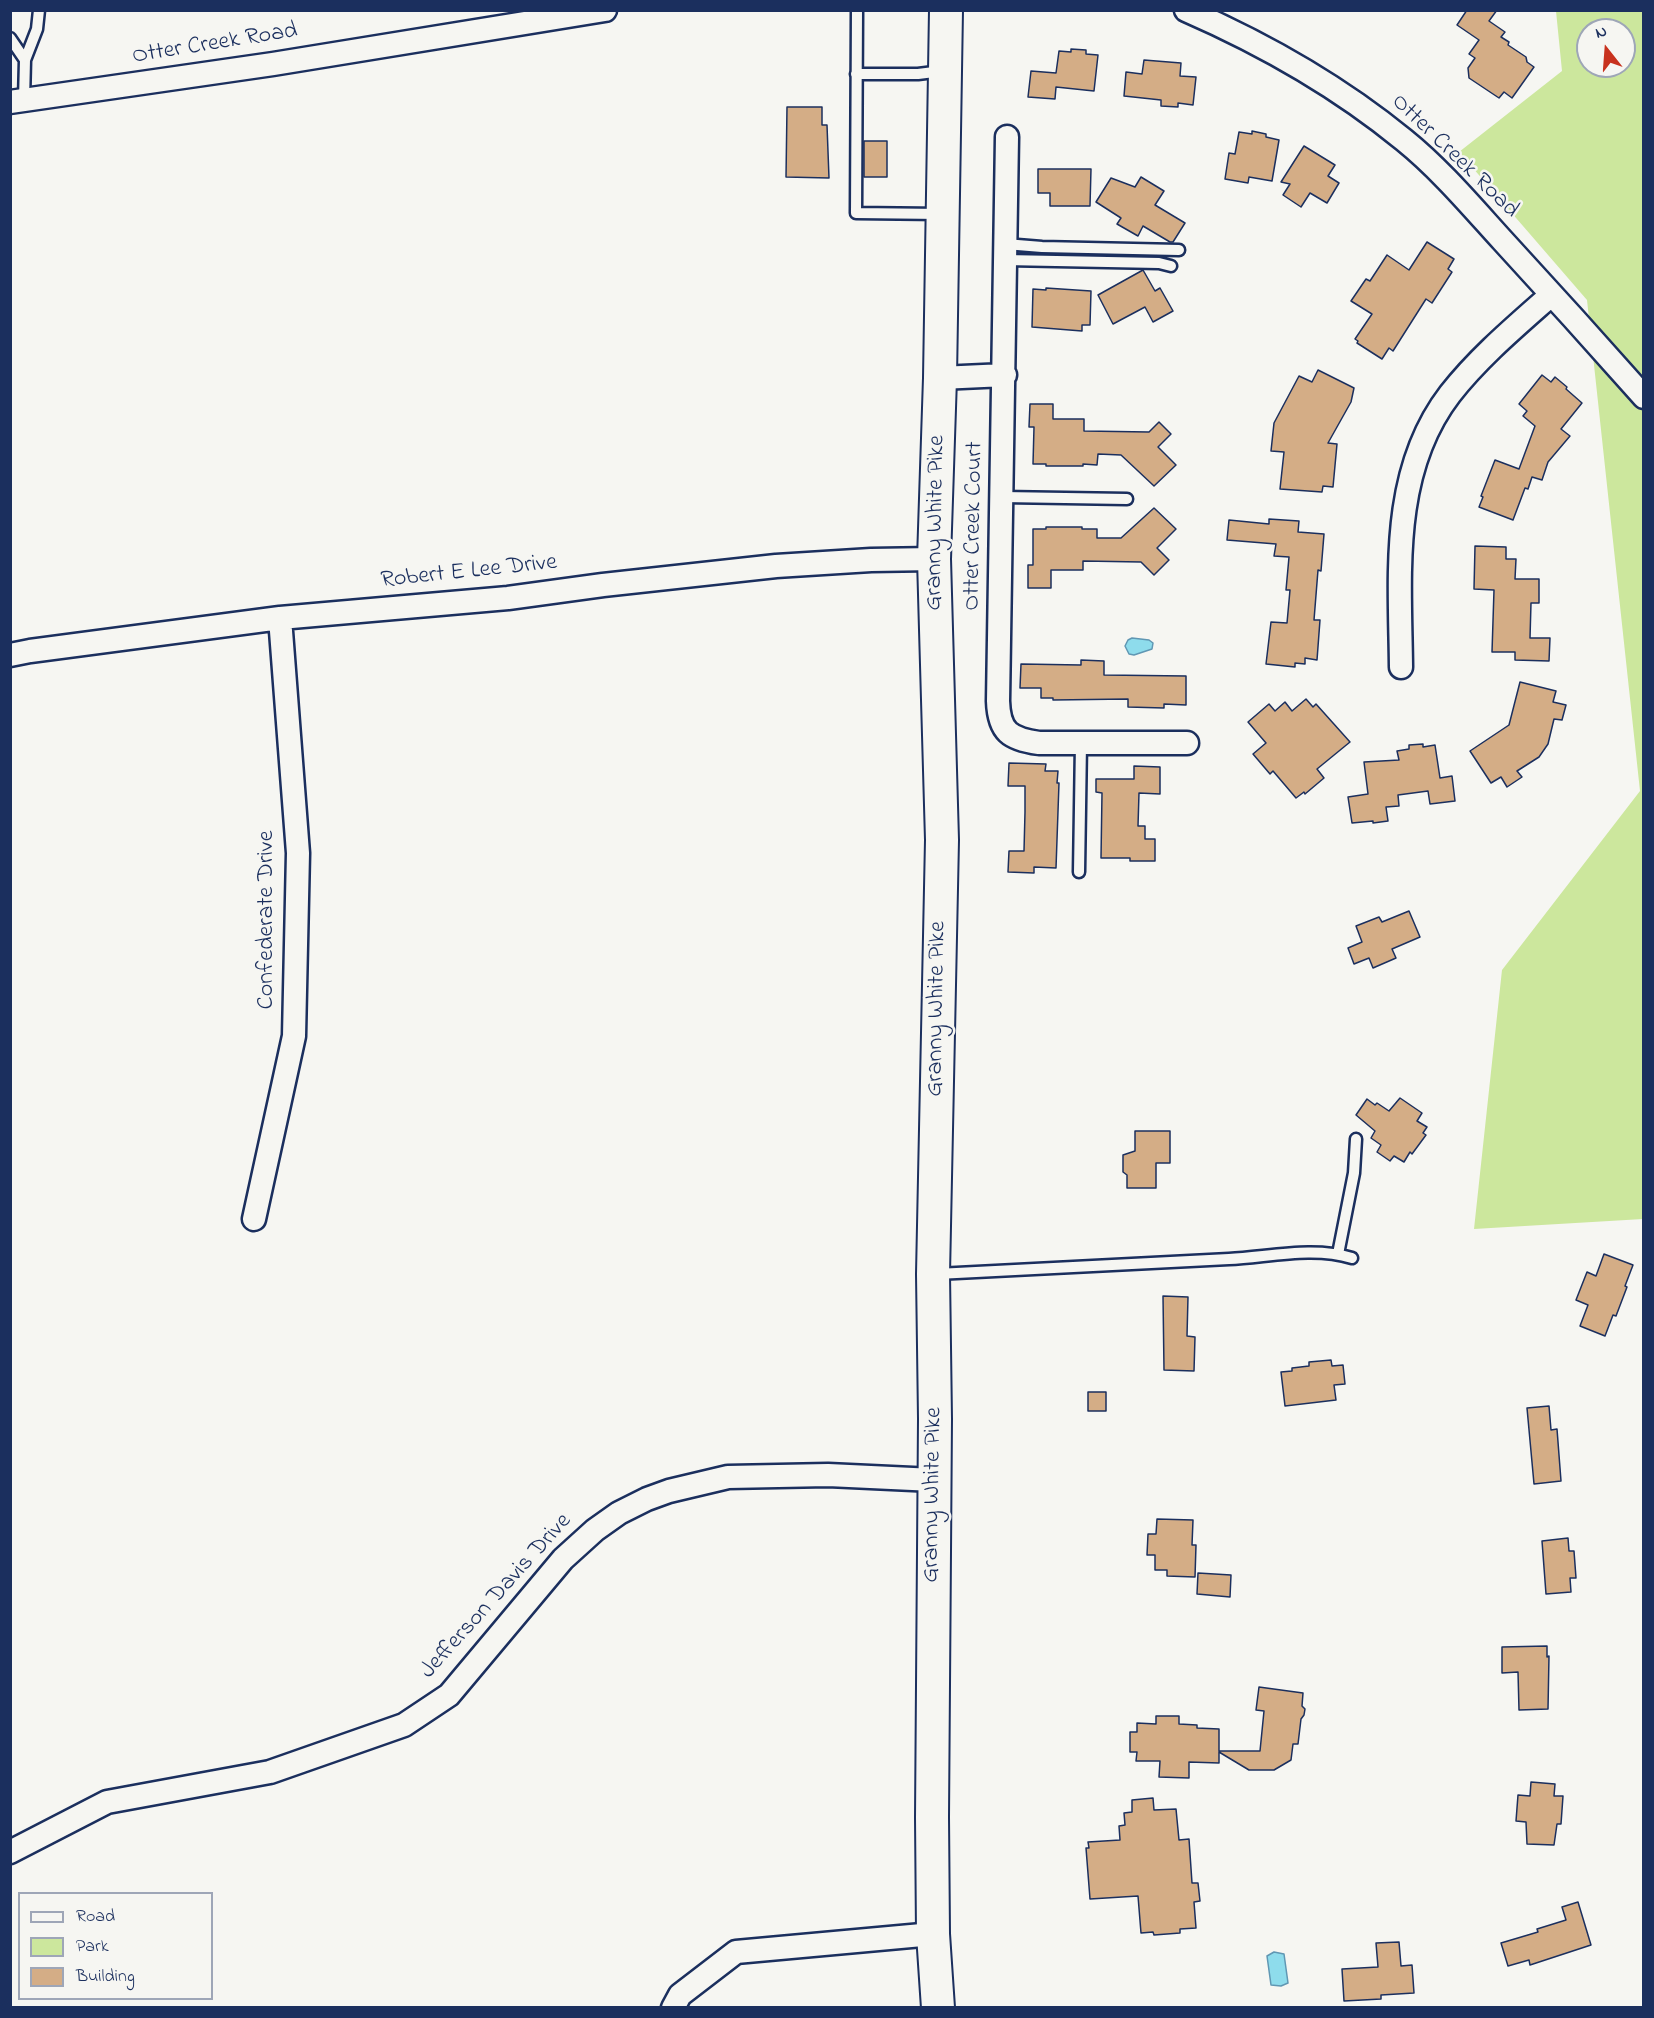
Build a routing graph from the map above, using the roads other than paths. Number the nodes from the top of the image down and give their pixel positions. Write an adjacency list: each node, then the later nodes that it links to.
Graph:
1 (39, 10): 7 (lane)
2 (605, 10): 10 (street, Otter Creek Road)
3 (857, 10): 9 (lane)
4 (946, 10): 8 (main road, Granny White Pike)
5 (1186, 10): 18 (street, Otter Creek Road)
6 (10, 38): 7 (lane)
7 (25, 60): 10 (lane)
8 (946, 70): 9 (lane); 12 (main road, Granny White Pike)
9 (856, 74): 12 (lane)
10 (17, 101)
11 (1007, 136): 15 (street, Otter Creek Court)
12 (944, 214): 20 (main road, Granny White Pike)
13 (1094, 248): 14 (lane); 15 (lane); 16 (lane)
14 (1179, 250)
15 (1005, 252): 16 (lane); 19 (street, Otter Creek Court)
16 (1094, 261): 17 (lane)
17 (1171, 266)
18 (1551, 295): 21 (street, Otter Creek Road); 27 (street)
19 (1005, 375): 20 (street); 22 (street, Otter Creek Court)
20 (940, 378): 24 (main road, Granny White Pike)
21 (1644, 397)
22 (1003, 496): 23 (lane); 28 (street, Otter Creek Court)
23 (1127, 499)
24 (934, 559): 25 (street, Robert E Lee Drive); 35 (main road, Granny White Pike)
25 (280, 618): 26 (street, Robert E Lee Drive); 32 (street, Confederate Drive)
26 (10, 655)
27 (1401, 667)
28 (1081, 742): 29 (street, Otter Creek Court); 30 (lane)
29 (1187, 743)
30 (1079, 872)
31 (1356, 1139): 33 (lane)
32 (254, 1219)
33 (1338, 1254): 34 (lane); 35 (lane)
34 (1352, 1258)
35 (933, 1274): 36 (main road, Granny White Pike)
36 (934, 1480): 37 (street, Jefferson Davis Drive); 38 (main road, Granny White Pike)
37 (10, 1852)
38 (933, 1934): 39 (street); 40 (main road, Granny White Pike)
39 (673, 2007)
40 (938, 2007)

